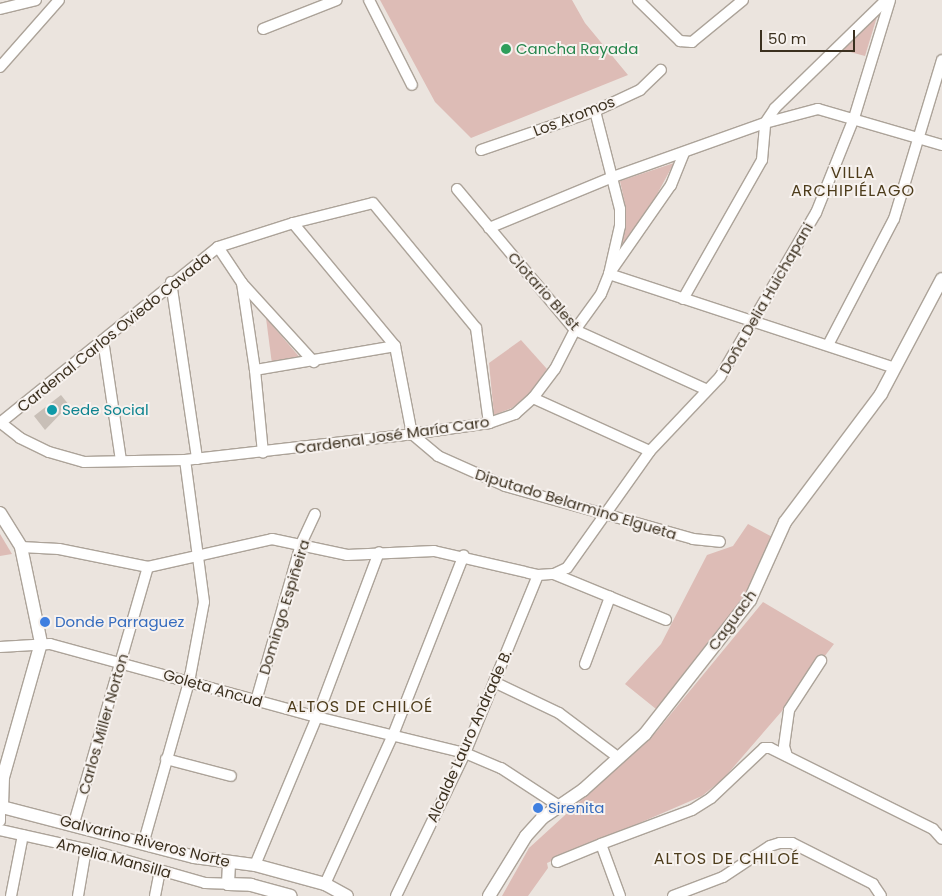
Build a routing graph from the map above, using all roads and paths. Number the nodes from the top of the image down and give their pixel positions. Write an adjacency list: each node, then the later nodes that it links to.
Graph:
1 (36, 0): 9 (street)
2 (59, 0): 12 (street)
3 (338, 0): 10 (street)
4 (369, 0): 14 (street)
5 (638, 0): 6 (street)
6 (743, 0)
7 (886, 0): 17 (street)
8 (890, 0): 16 (street, Doña Delia Huichapani)
9 (0, 9)
10 (263, 28)
11 (942, 60): 18 (street)
12 (0, 67)
13 (661, 70): 15 (street, Los Aromos)
14 (412, 85)
15 (594, 111): 20 (street, Los Aromos); 22 (street, Cardenal José María Caro)
16 (854, 118): 17 (street); 18 (street); 32 (street, Doña Delia Huichapani)
17 (765, 123): 21 (street); 31 (street)
18 (917, 138): 19 (street); 35 (street)
19 (942, 145)
20 (481, 150)
21 (684, 153): 22 (street); 27 (street)
22 (613, 177): 25 (street); 27 (street, Cardenal José María Caro)
23 (456, 189): 25 (street, Clotario Blest)
24 (293, 222): 26 (street, Cardenal Carlos Oviedo Cavada); 36 (street); 43 (street, Cardenal Carlos Oviedo Cavada)
25 (489, 228): 33 (street, Clotario Blest)
26 (218, 247): 29 (street, Cardenal Carlos Oviedo Cavada); 30 (street)
27 (609, 274): 31 (street); 33 (street, Cardenal José María Caro)
28 (942, 279): 38 (street, Caguach)
29 (171, 282): 34 (street, Cardenal Carlos Oviedo Cavada); 47 (street)
30 (242, 283): 37 (street); 39 (street)
31 (683, 299): 32 (street)
32 (754, 321): 35 (street); 40 (street, Doña Delia Huichapani)
33 (575, 330): 40 (street, Clotario Blest); 41 (street, Cardenal José María Caro)
34 (104, 340): 42 (street, Cardenal Carlos Oviedo Cavada); 49 (street)
35 (828, 345): 38 (street)
36 (395, 346): 37 (street); 44 (street)
37 (314, 362): 39 (street)
38 (895, 368): 76 (street, Caguach)
39 (255, 370): 46 (street)
40 (707, 390): 45 (street, Doña Delia Huichapani)
41 (533, 398): 43 (street, Cardenal José María Caro); 45 (street)
42 (1, 423): 49 (street, Cardenal José María Caro)
43 (489, 423): 44 (street, Cardenal José María Caro)
44 (412, 434): 46 (street, Cardenal José María Caro); 52 (street, Diputado Belarmino Elgueta)
45 (650, 451): 52 (street, Doña Delia Huichapani)
46 (263, 453): 47 (street, Cardenal José María Caro)
47 (196, 459): 48 (street, Cardenal José María Caro)
48 (185, 460): 49 (street, Cardenal José María Caro); 57 (street)
49 (121, 461)
50 (0, 513): 55 (street)
51 (315, 514): 54 (street, Domingo Espiñeira)
52 (604, 515): 53 (street, Diputado Belarmino Elgueta); 60 (street, Doña Delia Huichapani)
53 (720, 542)
54 (301, 544): 56 (street); 57 (street); 71 (street, Domingo Espiñeira)
55 (21, 547): 59 (street); 64 (street)
56 (379, 552): 58 (street); 72 (street)
57 (200, 555): 59 (street); 69 (street)
58 (464, 555): 61 (street); 73 (street)
59 (148, 567): 67 (street, Carlos Miller Norton)
60 (554, 574): 61 (street); 62 (street)
61 (538, 575): 70 (street, Alcalde Lauro Andrade B.)
62 (610, 597): 63 (street); 68 (street)
63 (666, 620)
64 (41, 643): 65 (street, Goleta Ancud); 67 (street, Goleta Ancud); 80 (street)
65 (0, 647)
66 (821, 661): 75 (street)
67 (120, 662): 69 (street, Goleta Ancud); 82 (street, Carlos Miller Norton)
68 (585, 664)
69 (189, 682): 71 (street, Goleta Ancud); 77 (street)
70 (494, 682): 74 (street, Alcalde Lauro Andrade B.); 76 (street)
71 (256, 701): 72 (street, Goleta Ancud)
72 (317, 717): 73 (street, Goleta Ancud); 91 (street)
73 (393, 735): 74 (street, Goleta Ancud); 94 (street)
74 (465, 753): 79 (street, Goleta Ancud); 100 (street, Alcalde Lauro Andrade B.)
75 (787, 756): 85 (street); 87 (street)
76 (619, 758): 79 (street, Caguach)
77 (166, 759): 78 (street); 86 (street)
78 (231, 776)
79 (559, 806): 101 (street, Caguach)
80 (1, 807): 81 (street); 82 (street, Galvarino Riveros Norte)
81 (0, 821)
82 (74, 823): 86 (street, Galvarino Riveros Norte)
83 (0, 830): 84 (street, Amelia Mansilla)
84 (23, 835): 88 (street, Amelia Mansilla); 95 (street)
85 (942, 839)
86 (144, 841): 90 (street, Galvarino Riveros Norte)
87 (601, 844): 89 (street); 102 (street)
88 (86, 849): 92 (street, Amelia Mansilla); 96 (street)
89 (557, 862)
90 (229, 864): 91 (street, Galvarino Riveros Norte); 93 (street)
91 (255, 865): 94 (street, Galvarino Riveros Norte)
92 (160, 870): 93 (street, Amelia Mansilla); 97 (street)
93 (228, 884): 98 (street)
94 (325, 884): 99 (street, Galvarino Riveros Norte)
95 (11, 896)
96 (78, 896)
97 (155, 896)
98 (291, 896)
99 (347, 896)
100 (396, 896)
101 (489, 896)
102 (620, 896)
103 (672, 896): 104 (street)
104 (881, 896)

